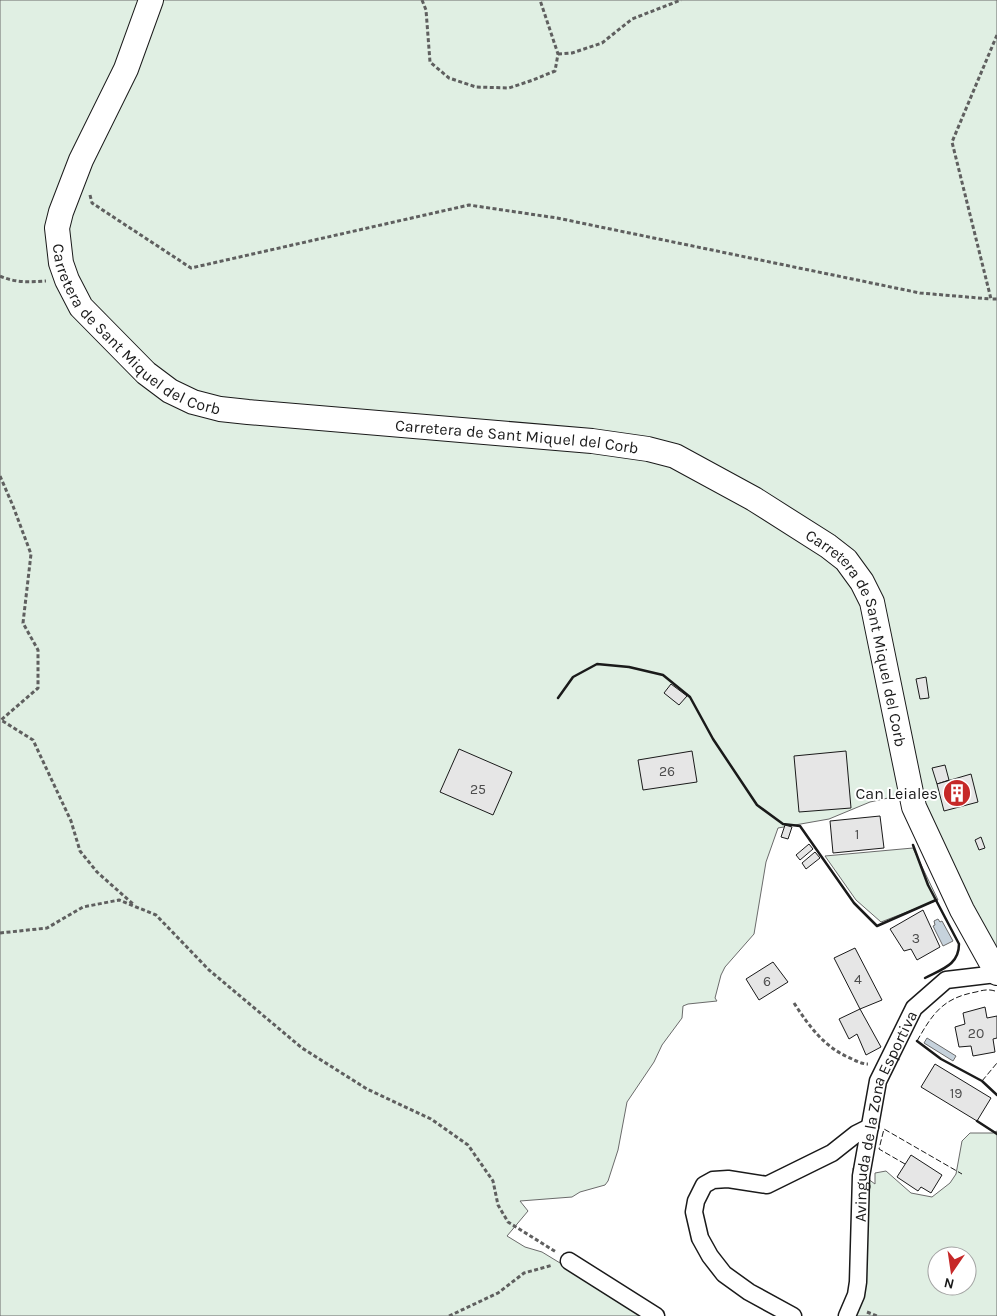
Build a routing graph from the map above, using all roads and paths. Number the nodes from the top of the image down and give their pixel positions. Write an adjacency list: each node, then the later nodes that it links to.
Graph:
1 (151, 0): 9 (street, Carretera de Sant Miquel del Corb)
2 (422, 0): 6 (path)
3 (540, 0): 6 (path)
4 (681, 0): 6 (path)
5 (997, 35): 10 (path)
6 (558, 54)
7 (90, 194): 10 (path)
8 (0, 276): 9 (path)
9 (67, 280): 15 (street, Carretera de Sant Miquel del Corb)
10 (991, 299): 11 (path)
11 (997, 299)
12 (0, 476): 13 (path)
13 (136, 907): 14 (path); 19 (path)
14 (0, 932)
15 (997, 973): 17 (street, Avinguda de la Zona Esportiva)
16 (794, 1004): 17 (path)
17 (887, 1064): 18 (street, Avinguda de la Zona Esportiva)
18 (870, 1127): 22 (street); 23 (street, Avinguda de la Zona Esportiva)
19 (569, 1260): 20 (path); 21 (street)
20 (450, 1316)
21 (656, 1316)
22 (793, 1316)
23 (847, 1316)

